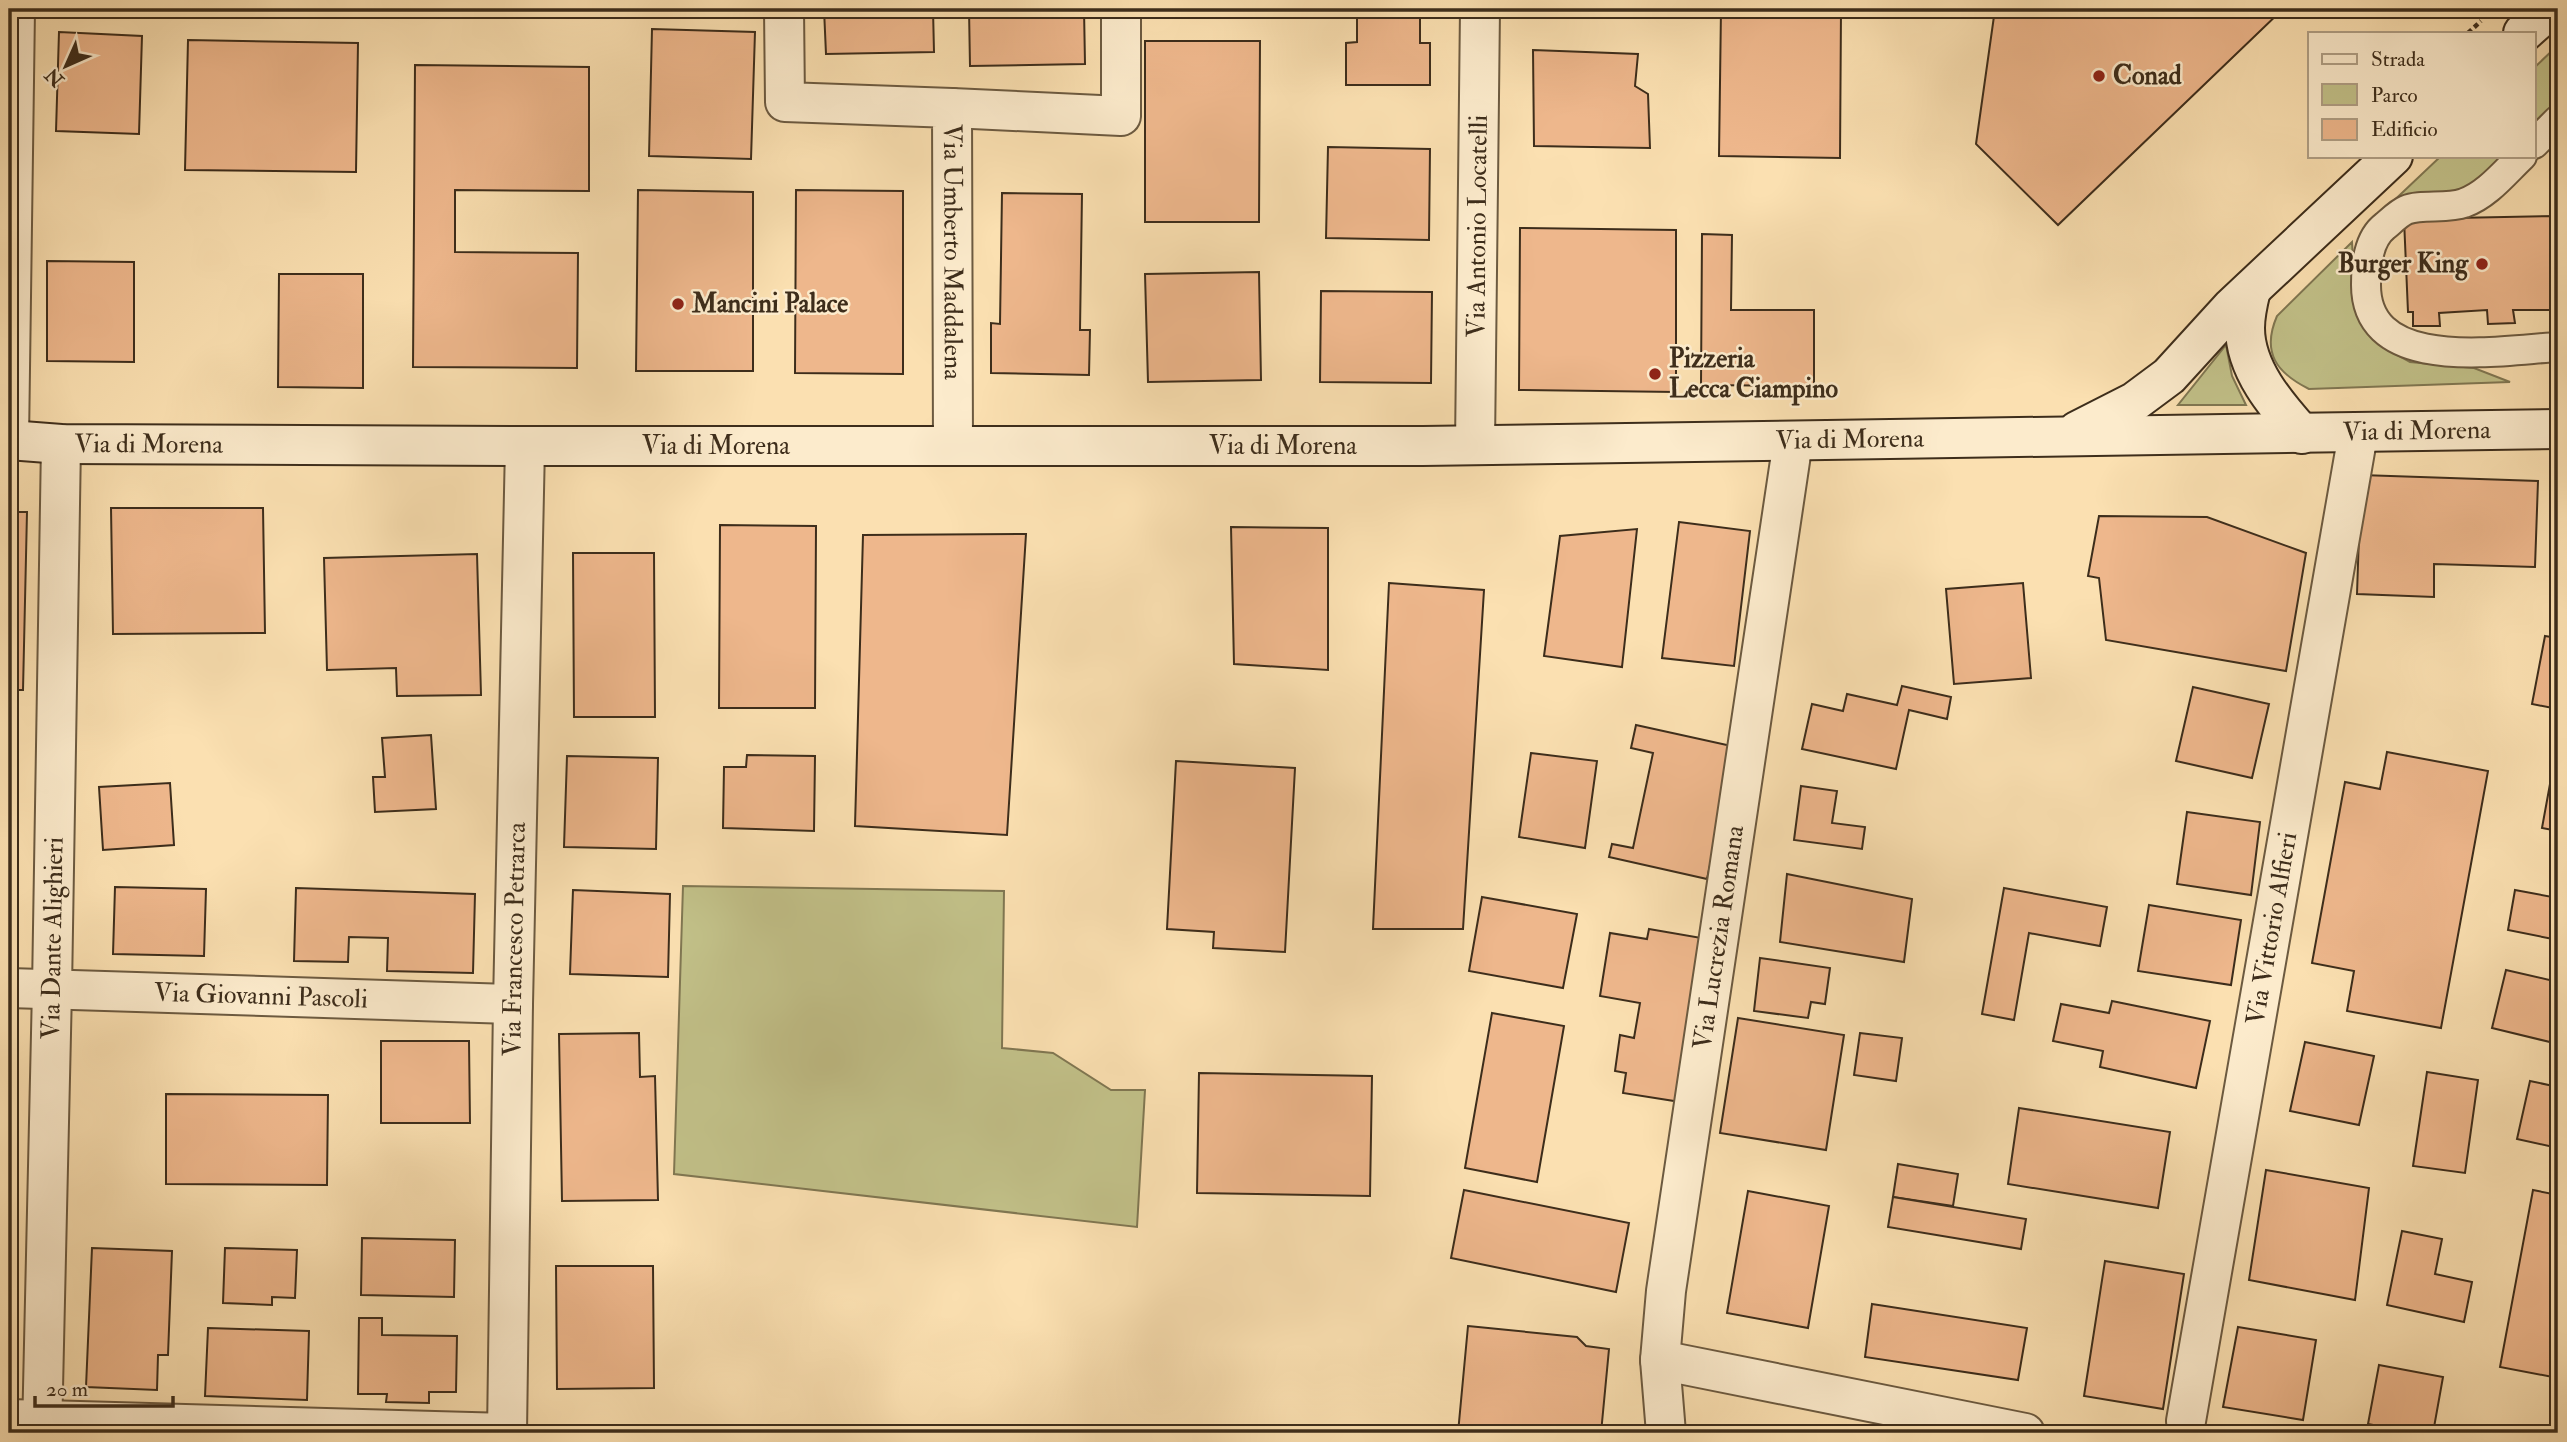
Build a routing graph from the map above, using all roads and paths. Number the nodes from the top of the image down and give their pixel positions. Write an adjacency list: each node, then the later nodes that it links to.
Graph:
1 (15, 9): 20 (street)
2 (784, 9): 9 (street, Via Umberto Maddalena)
3 (1121, 9): 9 (street)
4 (1480, 9): 23 (street, Via Antonio Locatelli)
5 (2339, 9): 7 (path)
6 (2550, 9): 8 (street)
7 (2345, 14)
8 (2524, 32)
9 (952, 108): 25 (street, Via Umberto Maddalena)
10 (2558, 120): 11 (lane)
11 (2536, 142)
12 (2391, 158): 14 (street)
13 (2520, 158): 15 (lane)
14 (2251, 290): 17 (street); 19 (street)
15 (2558, 347)
16 (2558, 429): 18 (street, Via di Morena)
17 (2302, 434): 18 (street, Via di Morena); 19 (street, Via di Morena)
18 (2358, 434): 30 (street, Via Vittorio Alfieri)
19 (2066, 436): 21 (street, Via di Morena)
20 (9, 440): 22 (street, Via di Morena)
21 (1793, 442): 23 (street, Via di Morena); 29 (street, Via Lucrezia Romana)
22 (61, 444): 24 (street, Via di Morena); 27 (street, Via Dante Alighieri)
23 (1475, 445): 25 (street, Via di Morena)
24 (525, 446): 25 (street, Via di Morena); 28 (street, Via Francesco Petrarca)
25 (953, 446)
26 (9, 988): 27 (street, Via Giovanni Pascoli)
27 (52, 989): 28 (street, Via Giovanni Pascoli); 31 (street, Via Dante Alighieri)
28 (513, 1004): 32 (street, Via Francesco Petrarca)
29 (1660, 1360): 33 (street, Via Lucrezia Romana); 34 (street)
30 (2186, 1421)
31 (31, 1424): 32 (street)
32 (507, 1433)
33 (1666, 1433)
34 (2025, 1433)

